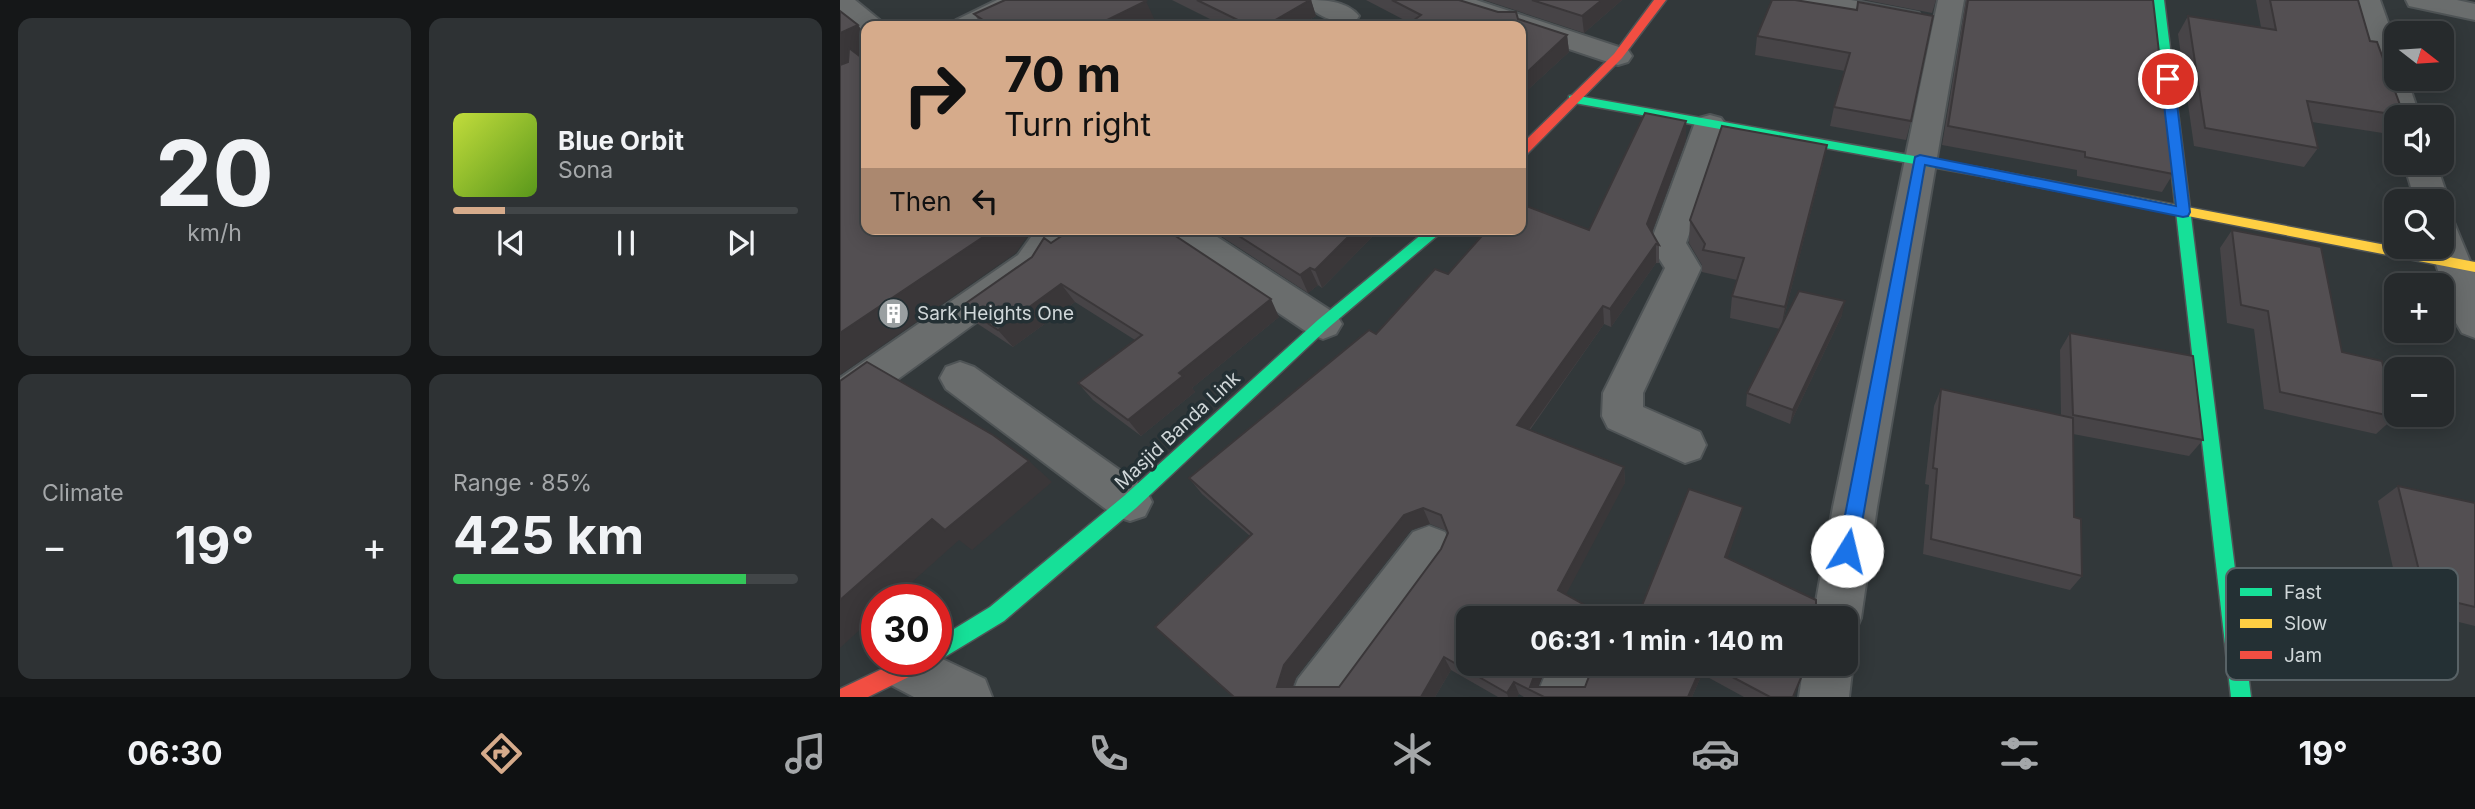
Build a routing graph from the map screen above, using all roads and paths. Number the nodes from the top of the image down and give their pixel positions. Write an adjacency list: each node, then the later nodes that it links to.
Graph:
1 (1018, 0): 14 (street)
2 (1316, 0): 12 (street)
3 (1449, 0): 15 (street)
4 (1660, 0): 17 (street)
5 (1807, 0): 11 (street)
6 (2158, 0): 23 (street)
7 (2367, 0): 19 (street)
8 (2419, 0): 10 (street)
9 (840, 2): 13 (street)
10 (2475, 12)
11 (1949, 13): 22 (street)
12 (1345, 16)
13 (866, 21)
14 (976, 21)
15 (1512, 21)
16 (1526, 26): 17 (street)
17 (1618, 56): 18 (street)
18 (1573, 99): 20 (street); 21 (street)
19 (2401, 105)
20 (1710, 125): 22 (street); 33 (street)
21 (1526, 147)
22 (1920, 160): 23 (street); 37 (street)
23 (2183, 212): 28 (street); 36 (street)
24 (1049, 235): 32 (street)
25 (1188, 235): 30 (street)
26 (1431, 235): 30 (street, Masjid Banda Link)
27 (2454, 249): 28 (street)
28 (2464, 265): 29 (street)
29 (2475, 323)
30 (1323, 324): 34 (street, Masjid Banda Link)
31 (960, 378): 34 (street)
32 (840, 399)
33 (1685, 445)
34 (1130, 502): 38 (street, Masjid Banda Link)
35 (1429, 547): 45 (street)
36 (2226, 572)
37 (1839, 606)
38 (952, 642)
39 (891, 675): 43 (street, Masjid Banda Link)
40 (940, 675): 44 (street)
41 (1570, 676): 46 (street)
42 (1827, 676): 47 (street)
43 (846, 697)
44 (967, 697)
45 (1316, 697)
46 (1561, 697)
47 (1824, 697)

